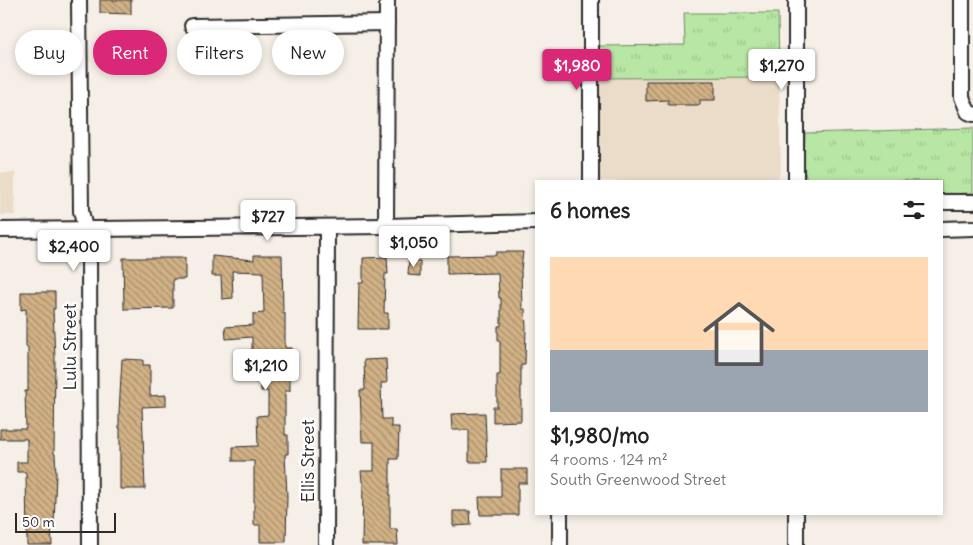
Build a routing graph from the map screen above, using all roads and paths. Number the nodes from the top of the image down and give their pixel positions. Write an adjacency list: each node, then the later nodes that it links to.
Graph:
1 (79, 0): 17 (street, Lulu Street)
2 (387, 0): 6 (street)
3 (591, 0): 9 (street)
4 (796, 0): 10 (street)
5 (962, 0): 8 (street)
6 (387, 23): 7 (street); 14 (street)
7 (192, 26)
8 (971, 113)
9 (591, 180)
10 (796, 180)
11 (943, 202): 12 (street)
12 (973, 202)
13 (535, 222): 14 (street)
14 (386, 226): 15 (street)
15 (327, 227): 17 (street); 23 (street, Ellis Street)
16 (973, 228): 18 (street)
17 (85, 229): 19 (street); 22 (street, Lulu Street)
18 (943, 229)
19 (0, 230)
20 (560, 515): 24 (street)
21 (796, 515): 25 (street)
22 (90, 545)
23 (326, 545)
24 (560, 545)
25 (796, 545)

